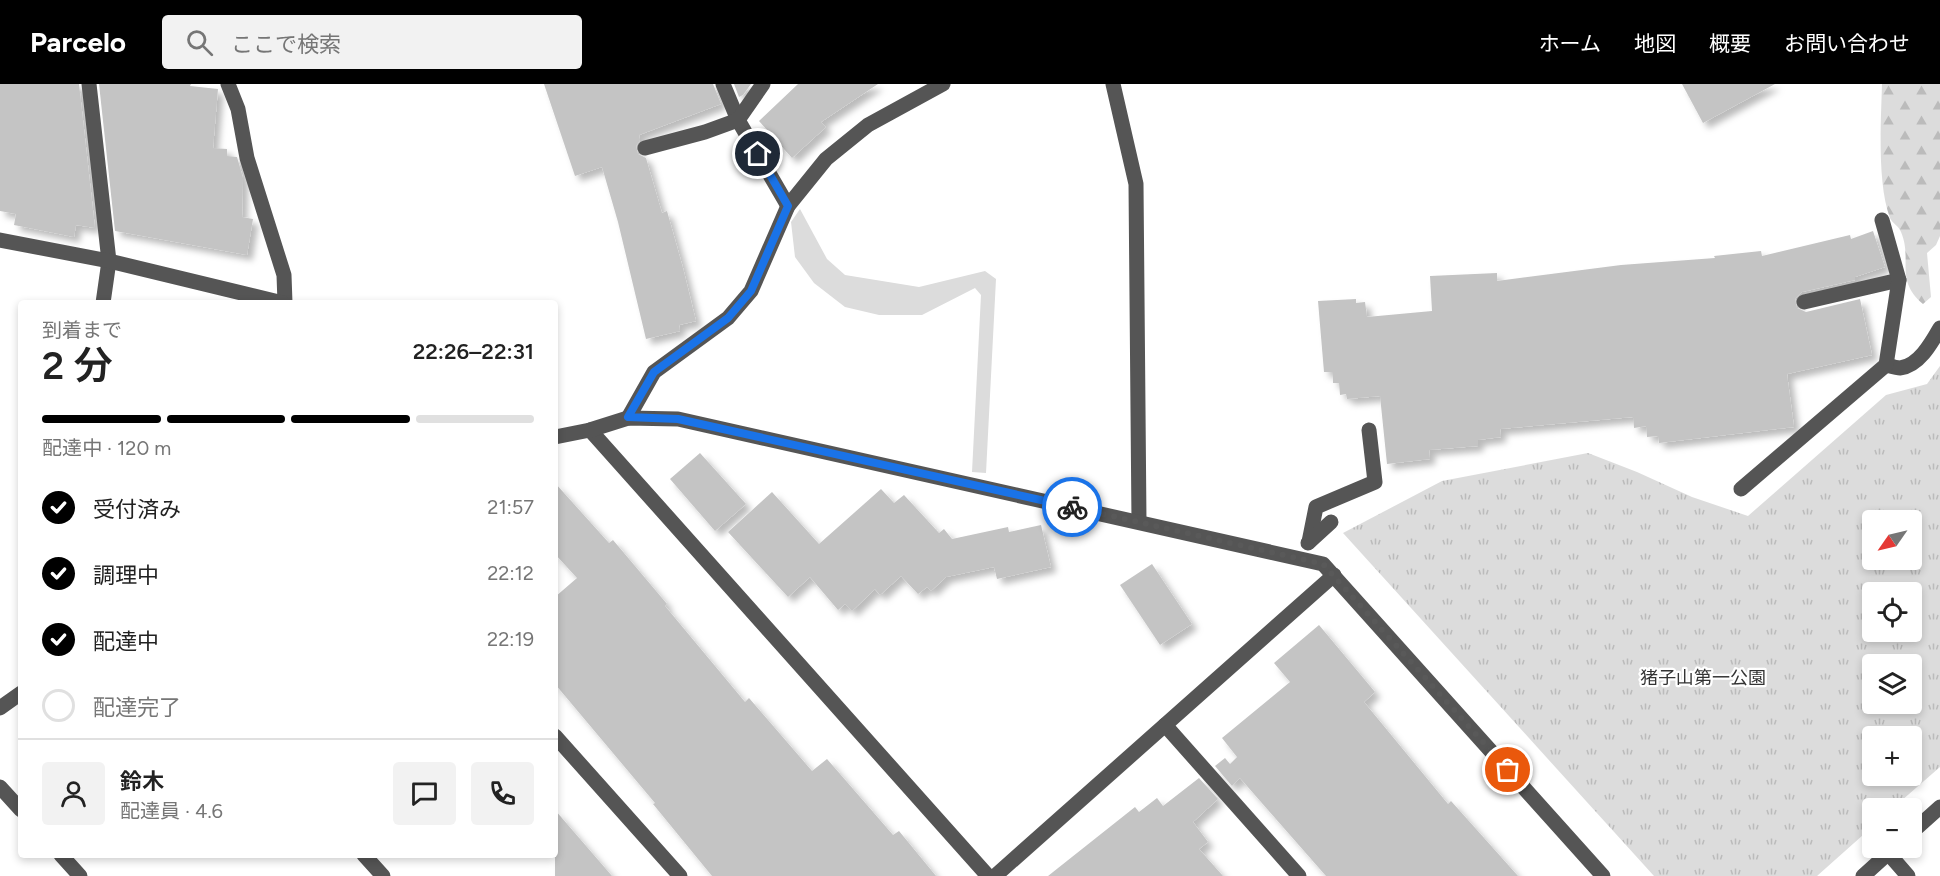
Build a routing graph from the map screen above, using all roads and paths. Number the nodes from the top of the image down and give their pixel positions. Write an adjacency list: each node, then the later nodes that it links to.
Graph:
1 (89, 84): 12 (street)
2 (228, 84): 16 (street)
3 (723, 84): 7 (street)
4 (763, 84): 7 (street)
5 (943, 84): 9 (street)
6 (1113, 84): 25 (street)
7 (738, 120): 8 (street); 9 (street)
8 (645, 148)
9 (788, 206): 20 (street)
10 (1882, 220): 13 (street)
11 (0, 240): 12 (street)
12 (109, 261): 14 (street); 15 (street)
13 (1899, 280): 17 (street); 19 (street)
14 (103, 300)
15 (272, 300)
16 (284, 300)
17 (1804, 302)
18 (1940, 328): 19 (street)
19 (1886, 365): 24 (street)
20 (628, 417): 21 (street); 25 (street)
21 (590, 430): 23 (street); 45 (street)
22 (1369, 430): 27 (street)
23 (558, 436)
24 (1740, 489)
25 (1139, 522): 28 (street)
26 (1330, 522): 27 (street)
27 (1309, 542): 28 (street)
28 (1293, 557): 29 (street)
29 (1334, 576): 32 (street); 48 (street)
30 (18, 695): 31 (street)
31 (0, 708)
32 (1166, 725): 46 (street); 47 (street)
33 (558, 738): 44 (street)
34 (0, 787): 35 (street)
35 (18, 807)
36 (1940, 807): 37 (street)
37 (1922, 823)
38 (64, 858): 42 (street)
39 (367, 858): 43 (street)
40 (1882, 858): 49 (street)
41 (1896, 858): 50 (street)
42 (80, 876)
43 (383, 876)
44 (680, 876)
45 (988, 876)
46 (995, 876)
47 (1299, 876)
48 (1604, 876)
49 (1863, 876)
50 (1908, 876)

